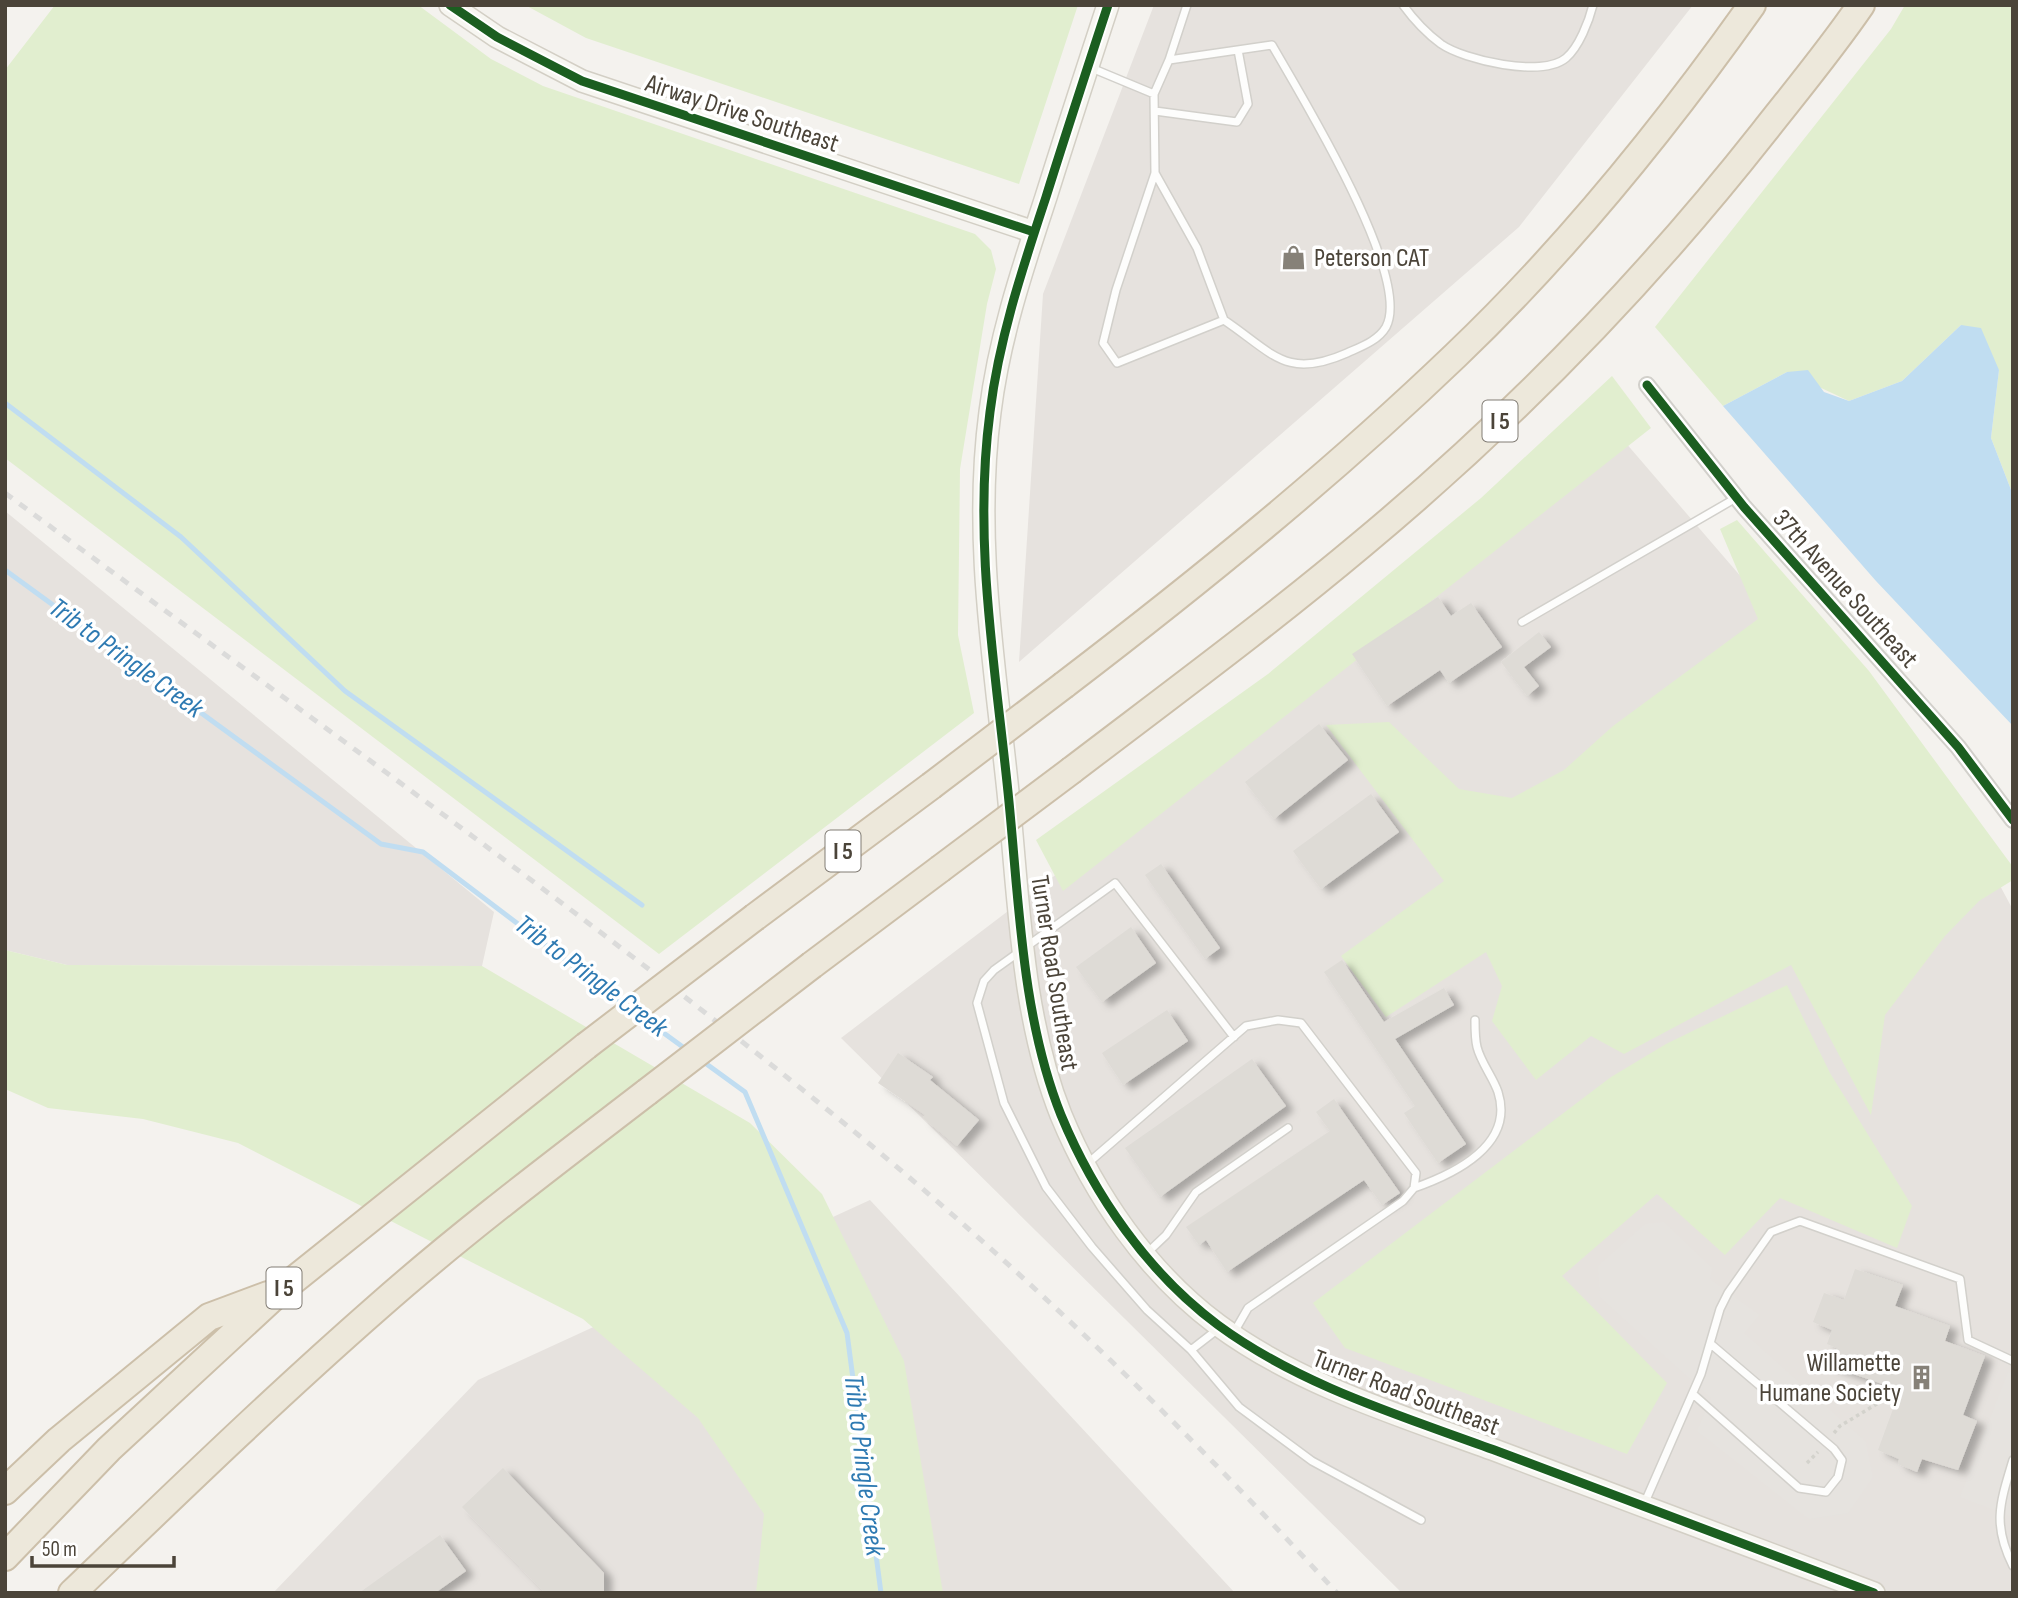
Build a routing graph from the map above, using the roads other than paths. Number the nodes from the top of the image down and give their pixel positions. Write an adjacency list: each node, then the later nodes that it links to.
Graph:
1 (450, 5): 14 (main road, Airway Drive Southeast)
2 (1108, 5): 10 (main road, Turner Road Southeast)
3 (1187, 5): 9 (lane)
4 (1403, 5): 5 (lane)
5 (1593, 5)
6 (1752, 5): 27 (highway, I 5, bridge)
7 (1861, 5): 38 (highway, I 5, bridge)
8 (1238, 50): 9 (lane); 12 (lane); 15 (lane)
9 (1169, 60): 11 (lane)
10 (1088, 66): 11 (lane); 14 (main road, Turner Road Southeast)
11 (1154, 94): 12 (lane)
12 (1155, 111): 13 (lane)
13 (1155, 173): 15 (lane); 15 (lane)
14 (1034, 232): 20 (main road, Turner Road Southeast)
15 (1224, 320)
16 (1647, 385): 17 (street, 37th Avenue Southeast)
17 (1736, 497): 18 (lane); 19 (street, 37th Avenue Southeast)
18 (1522, 622)
19 (2013, 820)
20 (1025, 948): 22 (lane); 24 (main road, Turner Road Southeast); 30 (lane)
21 (1475, 1020): 25 (lane)
22 (1234, 1037): 24 (lane); 25 (lane)
23 (1288, 1128): 26 (lane)
24 (1086, 1166): 26 (main road, Turner Road Southeast)
25 (1414, 1188): 28 (lane)
26 (1145, 1255): 28 (main road, Turner Road Southeast)
27 (280, 1291): 34 (highway, I 5); 37 (highway, I 5)
28 (1227, 1331): 30 (lane); 35 (main road, Turner Road Southeast)
29 (1712, 1345): 31 (lane); 32 (lane); 32 (lane)
30 (1191, 1350): 36 (lane)
31 (2013, 1361)
32 (1693, 1394): 35 (lane)
33 (2013, 1460): 39 (lane)
34 (5, 1491)
35 (1643, 1506): 42 (main road, Turner Road Southeast)
36 (1421, 1520)
37 (5, 1557)
38 (108, 1558): 40 (highway, I 5); 41 (highway)
39 (2013, 1566)
40 (72, 1593)
41 (90, 1593)
42 (1874, 1593)

